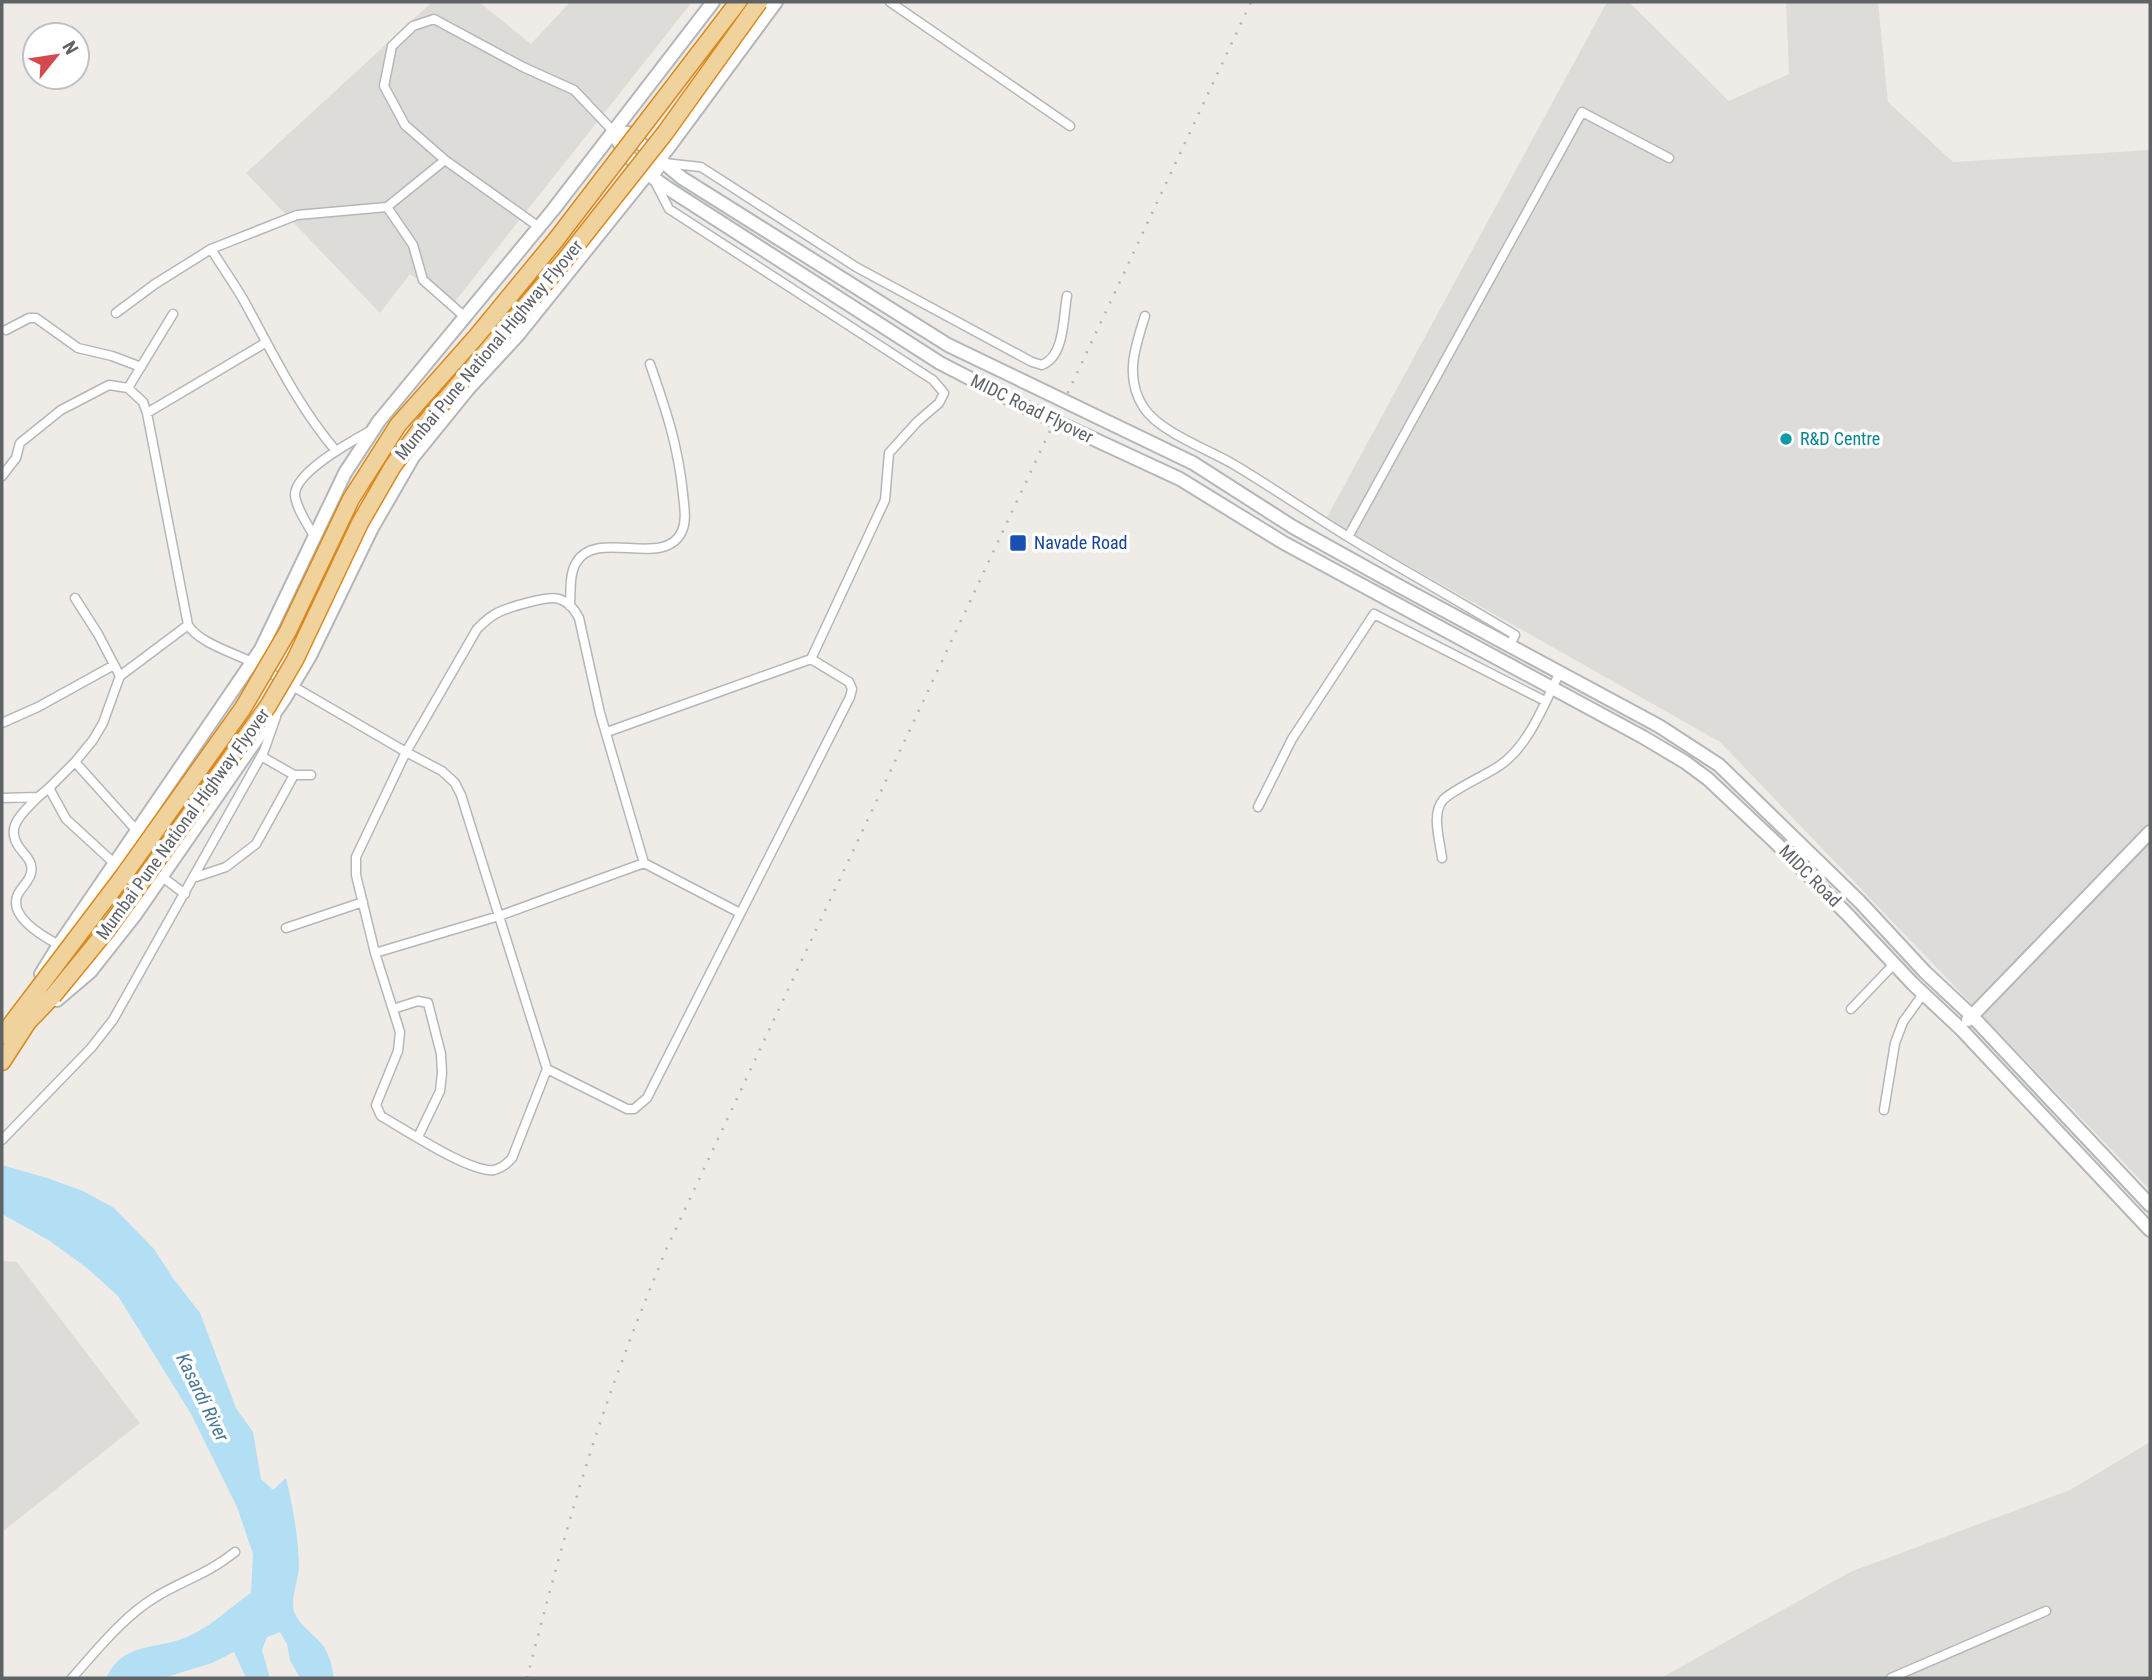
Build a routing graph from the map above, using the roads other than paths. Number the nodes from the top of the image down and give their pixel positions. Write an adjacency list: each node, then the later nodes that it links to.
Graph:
1 (712, 2): 7 (main road)
2 (738, 2): 72 (highway, Mumbai Pune National Highway Flyover, bridge)
3 (759, 2): 72 (highway, Mumbai Pune National Highway Flyover, bridge)
4 (775, 2): 10 (main road)
5 (890, 2): 6 (street)
6 (1070, 126)
7 (614, 132): 9 (street); 10 (main road, MIDC Road Flyover); 11 (main road, MIDC Road Flyover); 13 (main road)
8 (1669, 158): 30 (street)
9 (444, 160): 12 (street); 13 (street)
10 (661, 161): 11 (main road); 15 (street); 31 (main road, MIDC Road Flyover, bridge)
11 (650, 176): 33 (main road, MIDC Road Flyover, bridge); 37 (street); 42 (main road)
12 (387, 207): 14 (street); 19 (street)
13 (539, 227): 19 (main road)
14 (211, 248): 16 (street); 21 (street)
15 (1067, 296)
16 (116, 313)
17 (173, 314): 23 (street)
18 (1145, 316): 30 (street)
19 (465, 317): 26 (main road)
20 (6, 330): 23 (street)
21 (265, 343): 25 (street); 27 (street)
22 (650, 364): 34 (street)
23 (141, 367): 24 (street)
24 (128, 388): 25 (street); 28 (street)
25 (147, 413): 35 (street)
26 (373, 430): 27 (street); 29 (main road)
27 (336, 451): 29 (street)
28 (2, 476)
29 (314, 536): 38 (main road)
30 (1348, 537): 36 (street)
31 (1404, 588): 33 (main road); 36 (main road, MIDC Road)
32 (75, 598): 39 (street)
33 (1398, 605): 43 (main road, MIDC Road)
34 (570, 606): 47 (street); 48 (street)
35 (188, 625): 38 (street); 41 (street)
36 (1510, 645): 40 (main road, MIDC Road)
37 (811, 659): 47 (street); 66 (street)
38 (253, 662): 42 (street); 57 (main road)
39 (114, 665): 41 (street); 46 (street)
40 (1560, 672): 43 (street); 76 (main road, MIDC Road)
41 (120, 676): 50 (street)
42 (292, 686): 45 (main road); 48 (street)
43 (1552, 688): 44 (street); 71 (main road, MIDC Road)
44 (1545, 701): 56 (street); 59 (street)
45 (280, 705): 49 (street); 62 (main road)
46 (2, 723)
47 (607, 732): 60 (street)
48 (406, 752): 65 (street); 67 (street)
49 (261, 756): 51 (street); 63 (street)
50 (75, 762): 53 (street); 57 (street)
51 (294, 775): 52 (street); 63 (street)
52 (311, 775)
53 (50, 788): 54 (street); 61 (street)
54 (38, 797): 55 (street); 69 (street)
55 (2, 798)
56 (1258, 807)
57 (137, 831): 61 (main road)
58 (2150, 832): 76 (main road)
59 (1442, 858)
60 (644, 863): 66 (street); 67 (street)
61 (115, 864): 69 (main road)
62 (161, 876): 64 (street); 77 (main road)
63 (193, 878): 64 (street)
64 (185, 894): 84 (street)
65 (363, 902): 68 (street); 70 (street)
66 (740, 913): 81 (street)
67 (499, 916): 70 (street); 81 (street)
68 (286, 928)
69 (59, 945): 77 (main road)
70 (375, 953): 74 (street)
71 (1894, 964): 73 (main road, MIDC Road); 75 (street)
72 (46, 991): 77 (highway, Mumbai Pune National Highway Flyover)
73 (1923, 994): 78 (main road, MIDC Road); 82 (street)
74 (393, 1009): 83 (street); 83 (street)
75 (1851, 1009)
76 (1972, 1016): 78 (main road); 85 (main road, MIDC Road)
77 (23, 1018): 79 (highway); 80 (highway)
78 (1960, 1028): 86 (main road, MIDC Road)
79 (2, 1036)
80 (2, 1062)
81 (547, 1069): 83 (street)
82 (1884, 1110)
83 (418, 1137)
84 (4, 1138)
85 (2150, 1205)
86 (2150, 1230)
87 (235, 1552): 89 (street)
88 (2046, 1611): 90 (street)
89 (72, 1678)
90 (1891, 1678)

